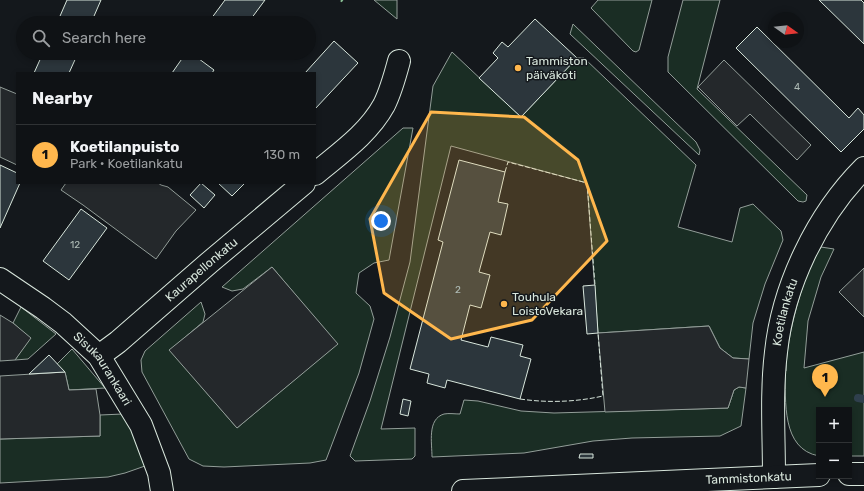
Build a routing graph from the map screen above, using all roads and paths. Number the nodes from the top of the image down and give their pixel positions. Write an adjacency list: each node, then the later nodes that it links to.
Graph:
1 (399, 61): 3 (street)
2 (864, 168): 10 (street, Koetilankatu)
3 (316, 173)
4 (303, 184): 6 (street, Kaurapellonkatu)
5 (0, 279): 6 (street, Sisukaurankaari)
6 (99, 356): 11 (street, Sisukaurankaari)
7 (852, 474): 8 (street)
8 (864, 474)
9 (816, 476): 10 (street, Tammistonkatu)
10 (774, 477): 12 (street, Tammistonkatu)
11 (162, 491)
12 (463, 491)

